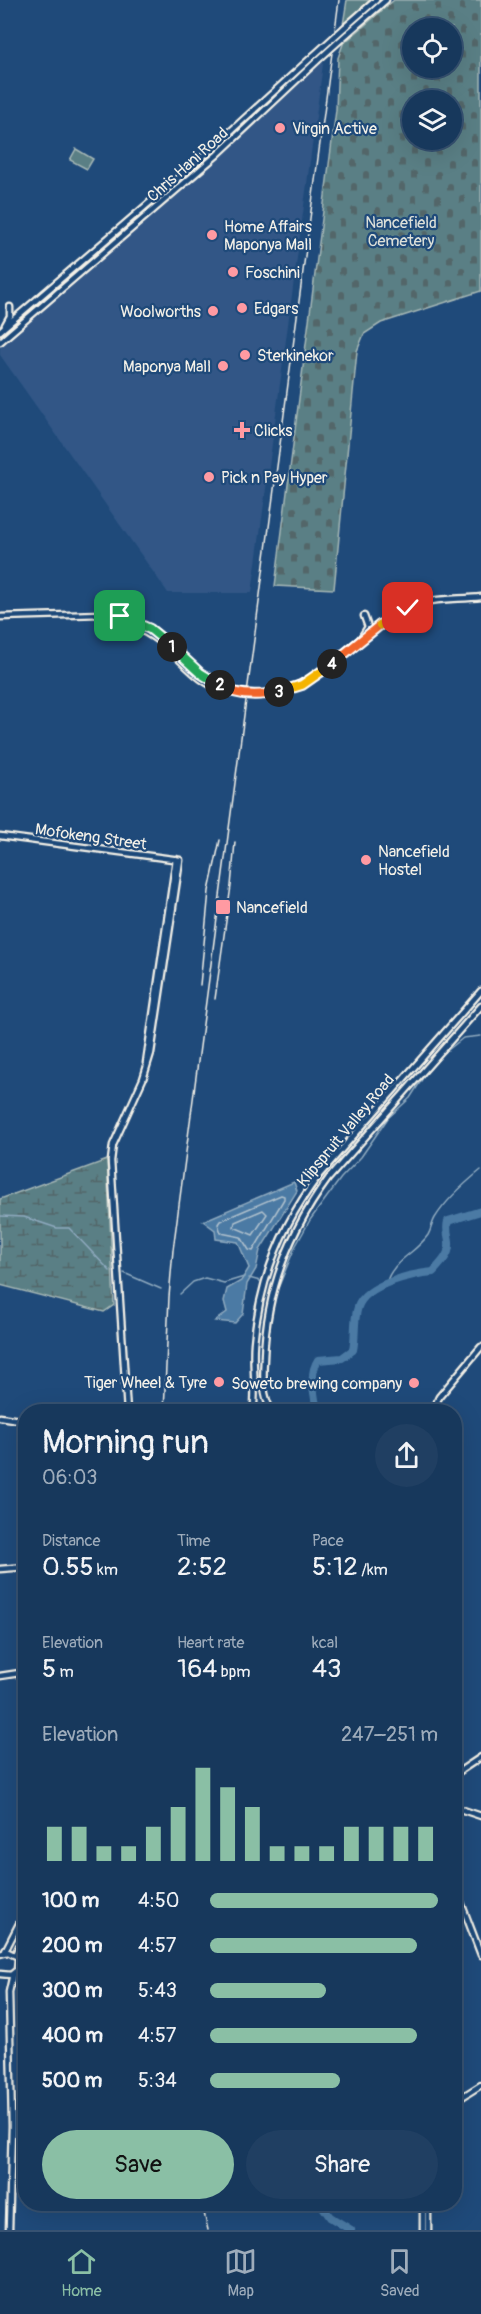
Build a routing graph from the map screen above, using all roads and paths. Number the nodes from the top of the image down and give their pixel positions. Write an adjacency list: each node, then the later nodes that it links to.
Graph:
1 (376, 0): 3 (main road, Chris Hani Road, bridge)
2 (386, 0): 3 (main road, Chris Hani Road, bridge)
3 (315, 59): 5 (main road, Chris Hani Road); 6 (main road, Chris Hani Road)
4 (10, 307): 5 (main road)
5 (1, 330)
6 (0, 342)
7 (481, 597): 10 (main road)
8 (364, 616): 10 (main road)
9 (0, 617): 10 (main road, bridge)
10 (358, 643)
11 (0, 836): 15 (main road, Mofokeng Street)
12 (481, 991): 16 (main road, Klipspruit Valley Road)
13 (481, 1006): 17 (main road, Klipspruit Valley Road)
14 (481, 1347): 18 (main road)
15 (126, 1404)
16 (255, 1404)
17 (268, 1404)
18 (436, 1404)
19 (0, 1417): 20 (main road)
20 (18, 1420)
21 (18, 1568): 22 (main road)
22 (0, 1569)
23 (18, 1673): 24 (main road)
24 (0, 1676)
25 (481, 1757): 26 (main road)
26 (462, 1770)
27 (462, 1810): 28 (main road)
28 (481, 1816)
29 (462, 1905): 33 (main road)
30 (18, 1924): 31 (main road)
31 (3, 1951): 34 (main road)
32 (18, 1952): 34 (main road)
33 (481, 1955)
34 (16, 1956): 35 (main road)
35 (18, 1962)
36 (18, 1966): 38 (main road)
37 (0, 1974): 38 (main road)
38 (13, 1974): 43 (main road)
39 (481, 2085): 40 (main road)
40 (462, 2097)
41 (424, 2211): 44 (main road)
42 (427, 2211): 44 (main road)
43 (9, 2230)
44 (425, 2230)

